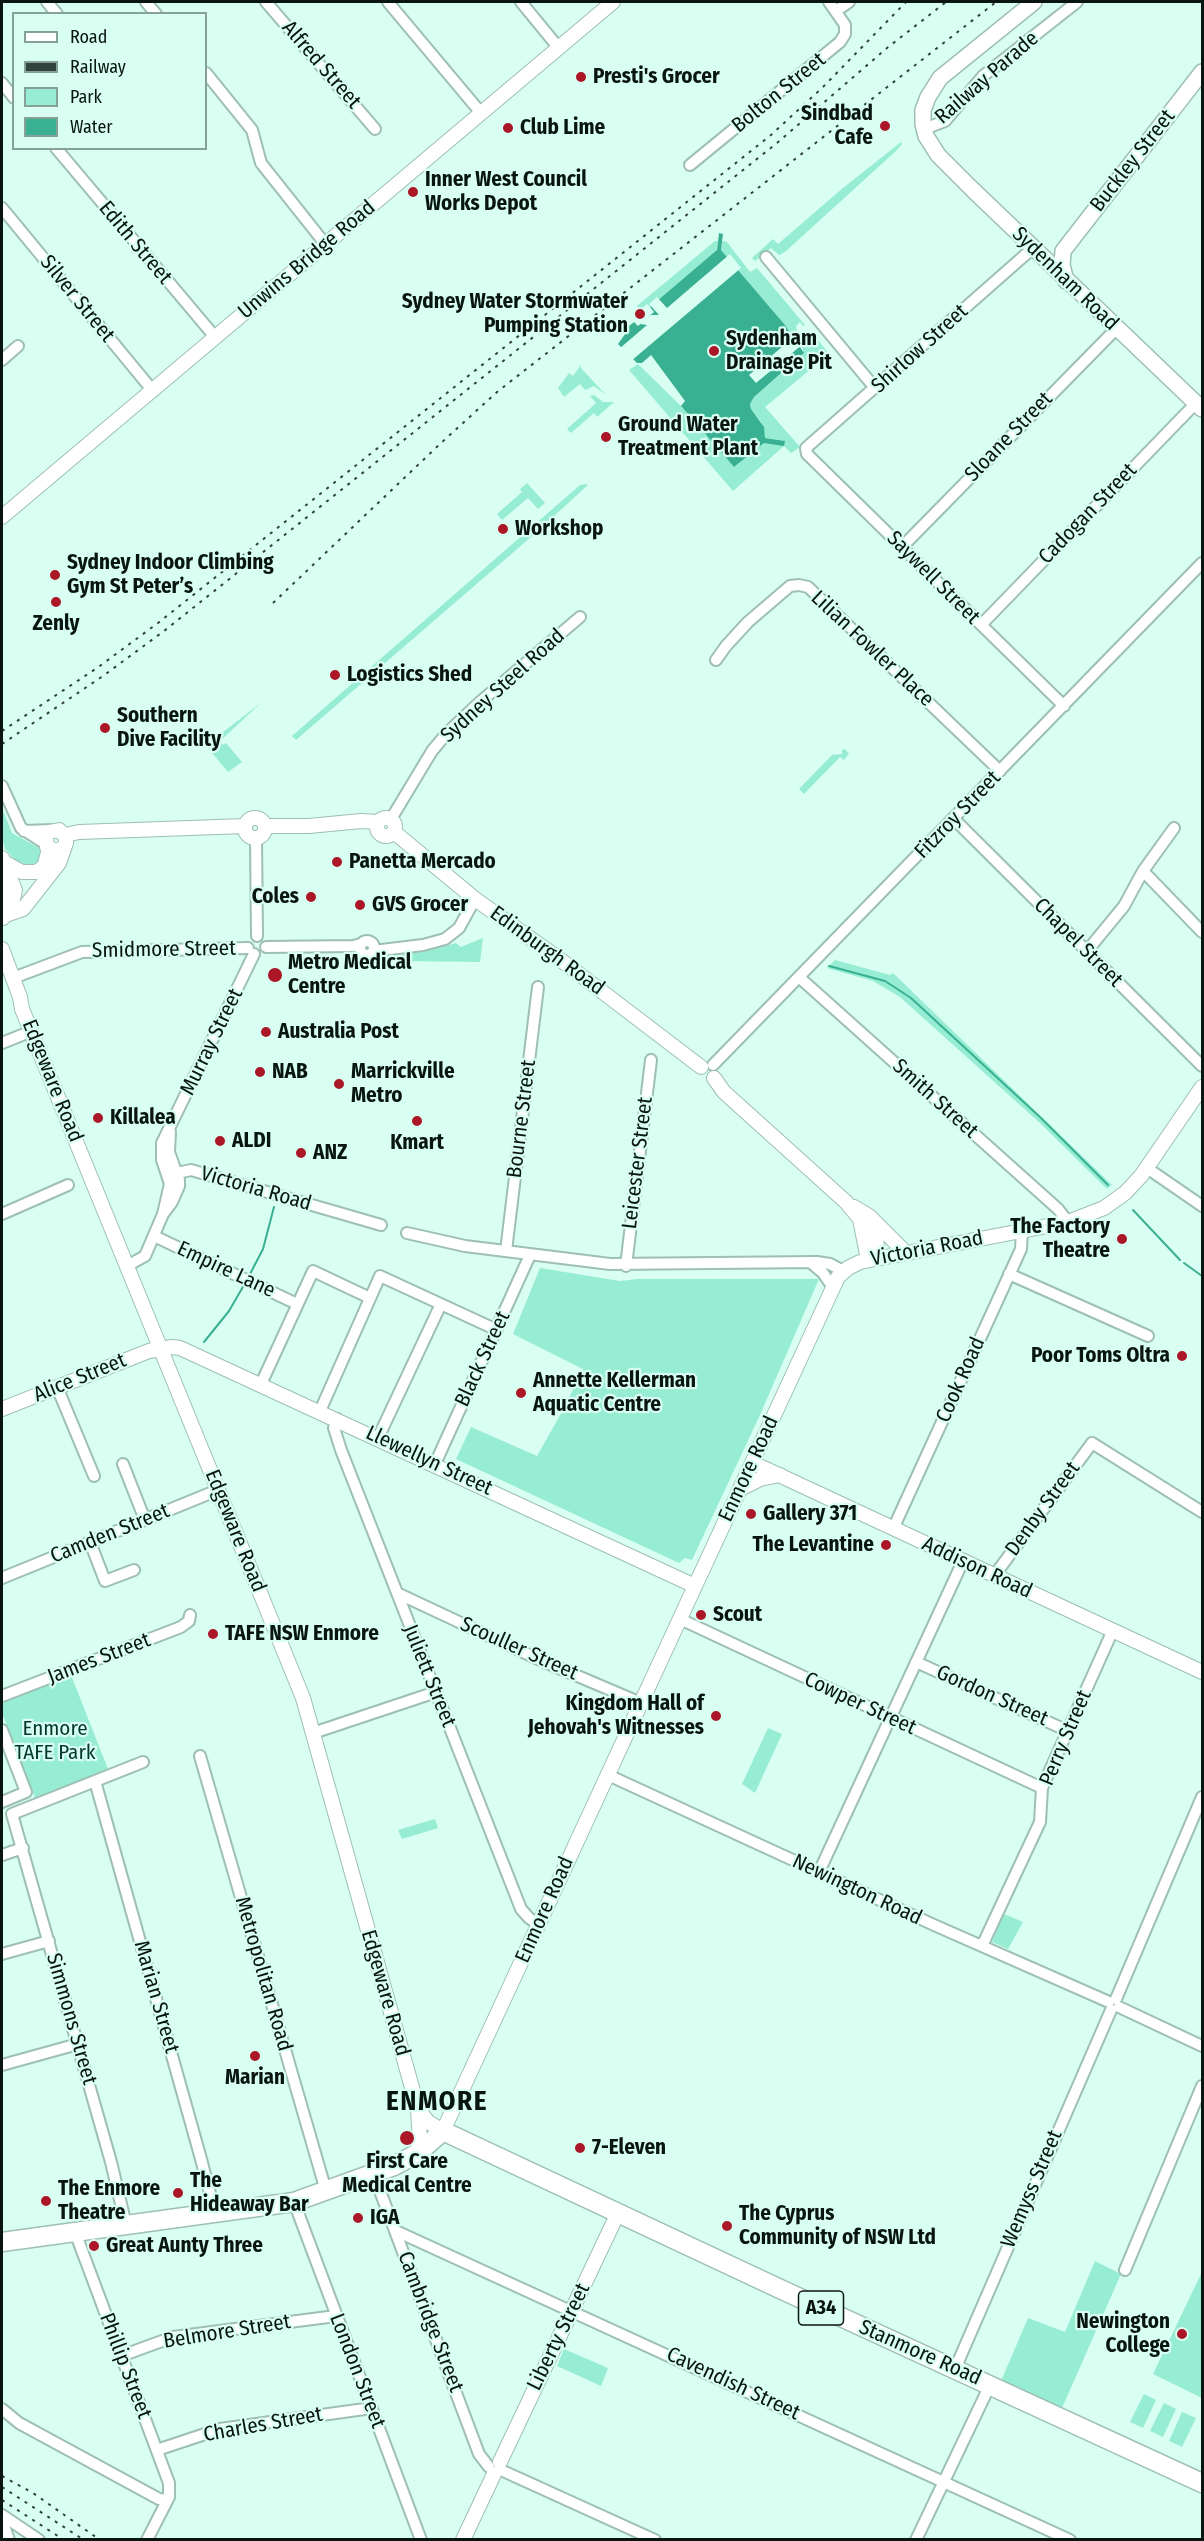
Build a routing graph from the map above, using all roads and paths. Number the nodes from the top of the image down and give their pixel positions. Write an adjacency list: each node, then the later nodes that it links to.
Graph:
1 (266, 2): 15 (street, Alfred Street)
2 (388, 2): 14 (street)
3 (520, 2): 9 (street)
4 (613, 2): 9 (main road, Unwins Bridge Road)
5 (849, 2): 8 (street)
6 (1034, 2): 16 (main road, Railway Parade)
7 (1077, 2): 16 (street, Railway Parade)
8 (832, 6): 19 (street, Bolton Street)
9 (558, 47): 14 (main road, Unwins Bridge Road)
10 (1203, 72): 23 (main road, Buckley Street)
11 (207, 74): 21 (street)
12 (2, 84): 13 (street)
13 (12, 96)
14 (481, 113): 21 (main road, Unwins Bridge Road)
15 (375, 129)
16 (924, 129): 17 (main road, Railway Parade)
17 (931, 145): 22 (main road, Sydenham Road)
18 (58, 150): 27 (street, Edith Street)
19 (690, 165)
20 (3, 214): 31 (street, Silver Street)
21 (326, 245): 27 (main road, Unwins Bridge Road)
22 (1034, 250): 23 (main road); 25 (main road, Sydenham Road); 30 (street, Shirlow Street)
23 (1063, 251): 25 (main road)
24 (766, 257): 30 (street)
25 (1066, 281): 26 (main road, Sydenham Road)
26 (1117, 328): 32 (main road, Sydenham Road); 35 (street, Sloane Street)
27 (215, 337): 31 (main road, Unwins Bridge Road)
28 (18, 346): 29 (street)
29 (2, 360)
30 (875, 388): 33 (street, Shirlow Street)
31 (153, 391): 34 (main road, Unwins Bridge Road)
32 (1199, 406): 38 (street, Cadogan Street)
33 (806, 448): 35 (street, Saywell Street)
34 (2, 517)
35 (902, 547): 38 (street, Saywell Street)
36 (1203, 563): 40 (street, Fitzroy Street)
37 (580, 617): 44 (street, Sydney Steel Road)
38 (981, 625): 40 (street, Saywell Street)
39 (716, 660): 41 (street, Lilian Fowler Place)
40 (1064, 706): 41 (street, Fitzroy Street)
41 (1000, 771): 43 (street, Fitzroy Street)
42 (2, 786): 49 (street)
43 (954, 819): 60 (street, Chapel Street); 63 (street, Fitzroy Street)
44 (388, 824): 46 (main road); 53 (main road, Edinburgh Road)
45 (245, 826): 46 (main road); 48 (main road); 49 (main road)
46 (266, 826): 48 (main road)
47 (1174, 828): 50 (street)
48 (256, 838): 56 (street)
49 (55, 841): 51 (main road); 52 (main road)
50 (1143, 871): 55 (street); 60 (street)
51 (51, 873): 52 (main road); 54 (main road)
52 (5, 874): 54 (main road)
53 (475, 899): 57 (street, Smidmore Street); 70 (main road, Edinburgh Road)
54 (3, 912)
55 (1203, 932)
56 (257, 936): 57 (street); 59 (street)
57 (266, 947): 59 (street)
58 (2, 949): 62 (main road)
59 (251, 951): 62 (street, Smidmore Street); 73 (street, Murray Street)
60 (1087, 951): 69 (street, Chapel Street)
61 (2, 965): 65 (main road)
62 (13, 978): 65 (main road)
63 (800, 978): 70 (street, Fitzroy Street); 79 (street, Smith Street)
64 (538, 987): 84 (street, Bourne Street)
65 (20, 1005): 66 (main road, Edgeware Road)
66 (32, 1031): 67 (street); 89 (main road, Edgeware Road)
67 (2, 1043)
68 (651, 1060): 90 (street, Leicester Street)
69 (1203, 1066)
70 (709, 1070): 75 (main road, Edinburgh Road)
71 (1203, 1087): 72 (main road, Victoria Road)
72 (1148, 1168): 76 (street); 79 (main road, Victoria Road)
73 (172, 1174): 80 (street, Victoria Road); 83 (street, Victoria Road)
74 (68, 1185): 78 (street)
75 (846, 1202): 77 (main road, Edinburgh Road); 87 (main road, Edinburgh Road)
76 (1203, 1206)
77 (861, 1211): 85 (main road); 87 (main road, Edinburgh Road)
78 (2, 1214)
79 (1068, 1222): 81 (main road, Victoria Road)
80 (381, 1225)
81 (1022, 1230): 85 (main road, Victoria Road); 92 (street, Cook Road)
82 (407, 1233): 84 (street, Victoria Road)
83 (154, 1236): 89 (street, Victoria Road); 95 (street, Empire Lane)
84 (506, 1251): 86 (street, Victoria Road)
85 (906, 1253): 87 (main road, Victoria Road)
86 (530, 1255): 90 (street, Victoria Road); 97 (street, Black Street)
87 (874, 1259): 91 (main road, Victoria Road)
88 (810, 1262): 90 (street, Victoria Road); 91 (street, Victoria Road); 93 (street)
89 (127, 1266): 99 (main road, Edgeware Road)
90 (626, 1266)
91 (843, 1271): 93 (main road, Enmore Road)
92 (1009, 1274): 98 (street); 115 (street, Cook Road)
93 (832, 1286): 106 (main road, Enmore Road)
94 (370, 1298): 95 (street); 96 (street); 103 (street)
95 (297, 1304): 100 (street)
96 (441, 1304): 97 (street); 105 (street)
97 (496, 1330): 108 (street, Black Street)
98 (1148, 1336)
99 (160, 1348): 100 (main road, Llewellyn Street); 101 (main road, Alice Street); 112 (main road, Edgeware Road)
100 (261, 1384): 103 (main road, Llewellyn Street)
101 (57, 1387): 102 (main road, Alice Street); 110 (street)
102 (2, 1409)
103 (320, 1411): 104 (main road, Llewellyn Street)
104 (338, 1419): 105 (main road, Llewellyn Street); 122 (street, Juliett Street)
105 (378, 1438): 108 (main road, Llewellyn Street)
106 (753, 1463): 109 (main road, Addison Road); 111 (main road, Enmore Road)
107 (123, 1464): 114 (street)
108 (435, 1464): 121 (main road, Llewellyn Street)
109 (780, 1475): 111 (main road); 115 (main road, Addison Road)
110 (94, 1476)
111 (740, 1489): 121 (main road, Enmore Road)
112 (218, 1490): 114 (street, Camden Street); 134 (main road, Edgeware Road)
113 (1203, 1512): 119 (street, Denby Street)
114 (145, 1520): 116 (street, Camden Street)
115 (893, 1529): 117 (main road, Addison Road)
116 (90, 1542): 118 (street); 120 (street, Camden Street)
117 (963, 1561): 119 (main road, Addison Road); 126 (street)
118 (134, 1570)
119 (994, 1576): 125 (main road, Addison Road)
120 (2, 1578)
121 (695, 1586): 124 (main road, Enmore Road)
122 (397, 1593): 128 (street, Juliett Street); 130 (street, Scouller Street)
123 (190, 1615): 129 (street, James Street)
124 (680, 1619): 130 (main road, Enmore Road); 131 (street, Cowper Street)
125 (1113, 1630): 127 (main road, Addison Road); 133 (street, Perry Street)
126 (916, 1662): 131 (street); 133 (street, Gordon Street)
127 (1202, 1671)
128 (436, 1692): 134 (street); 145 (street, Juliett Street)
129 (2, 1696)
130 (641, 1703): 137 (main road, Enmore Road)
131 (890, 1718): 139 (street, Cowper Street); 144 (street)
132 (2, 1730): 141 (street)
133 (1068, 1731): 139 (street, Perry Street)
134 (313, 1733): 155 (main road, Edgeware Road)
135 (200, 1756): 159 (street, Metropolitan Road)
136 (143, 1762): 138 (street)
137 (608, 1775): 144 (street, Newington Road); 145 (main road, Enmore Road)
138 (95, 1781): 142 (street, Simmons Street); 161 (street, Marian Street)
139 (1042, 1788): 147 (street, Perry Street)
140 (1203, 1797): 149 (street, Wemyss Street)
141 (2, 1802)
142 (23, 1848): 143 (street); 146 (street, Simmons Street)
143 (2, 1856)
144 (819, 1872): 147 (street, Newington Road)
145 (539, 1925): 156 (main road, Enmore Road)
146 (49, 1941): 148 (street); 151 (street, Simmons Street)
147 (982, 1946): 149 (street, Newington Road)
148 (2, 1954)
149 (1114, 2005): 152 (street, Newington Road); 171 (street, Wemyss Street)
150 (1203, 2031): 152 (street)
151 (78, 2044): 153 (street); 163 (street, Simmons Street)
152 (1200, 2044)
153 (2, 2065)
154 (1203, 2086): 167 (street)
155 (418, 2109): 156 (main road); 157 (main road, Edgeware Road)
156 (443, 2131): 157 (highway, Enmore Road); 162 (highway, Stanmore Road / A34)
157 (418, 2153): 158 (highway, Enmore Road)
158 (374, 2175): 159 (highway, Enmore Road); 164 (street, Cambridge Street)
159 (326, 2191): 160 (highway, Enmore Road)
160 (294, 2202): 161 (highway, Enmore Road); 169 (street, London Street)
161 (214, 2213): 163 (highway, Enmore Road)
162 (618, 2213): 168 (main road, Liberty Street); 171 (highway, Stanmore Road / A34)
163 (126, 2225): 165 (highway, Enmore Road)
164 (396, 2231): 168 (street, Cavendish Street); 176 (street, Cambridge Street)
165 (75, 2232): 166 (highway, Enmore Road); 170 (street, Phillip Street)
166 (2, 2242)
167 (1125, 2270)
168 (572, 2310): 176 (main road, Liberty Street); 177 (street, Cavendish Street)
169 (336, 2316): 170 (street, Belmore Street); 173 (street, London Street)
170 (121, 2356): 175 (street, Phillip Street)
171 (955, 2369): 172 (highway, Stanmore Road / A34)
172 (990, 2385): 177 (street); 178 (highway, Stanmore Road / A34)
173 (372, 2408): 175 (street, Charles Street); 185 (street, London Street)
174 (2, 2409): 179 (street)
175 (157, 2450): 179 (street, Phillip Street)
176 (496, 2469): 186 (main road, Liberty Street); 187 (street)
177 (944, 2481): 188 (street); 189 (street, Cavendish Street)
178 (1203, 2483)
179 (167, 2500): 184 (street)
180 (2, 2515): 183 (street)
181 (2, 2520): 182 (street)
182 (9, 2540)
183 (39, 2540)
184 (147, 2540)
185 (421, 2540)
186 (463, 2540)
187 (655, 2540)
188 (916, 2540)
189 (1070, 2540)

